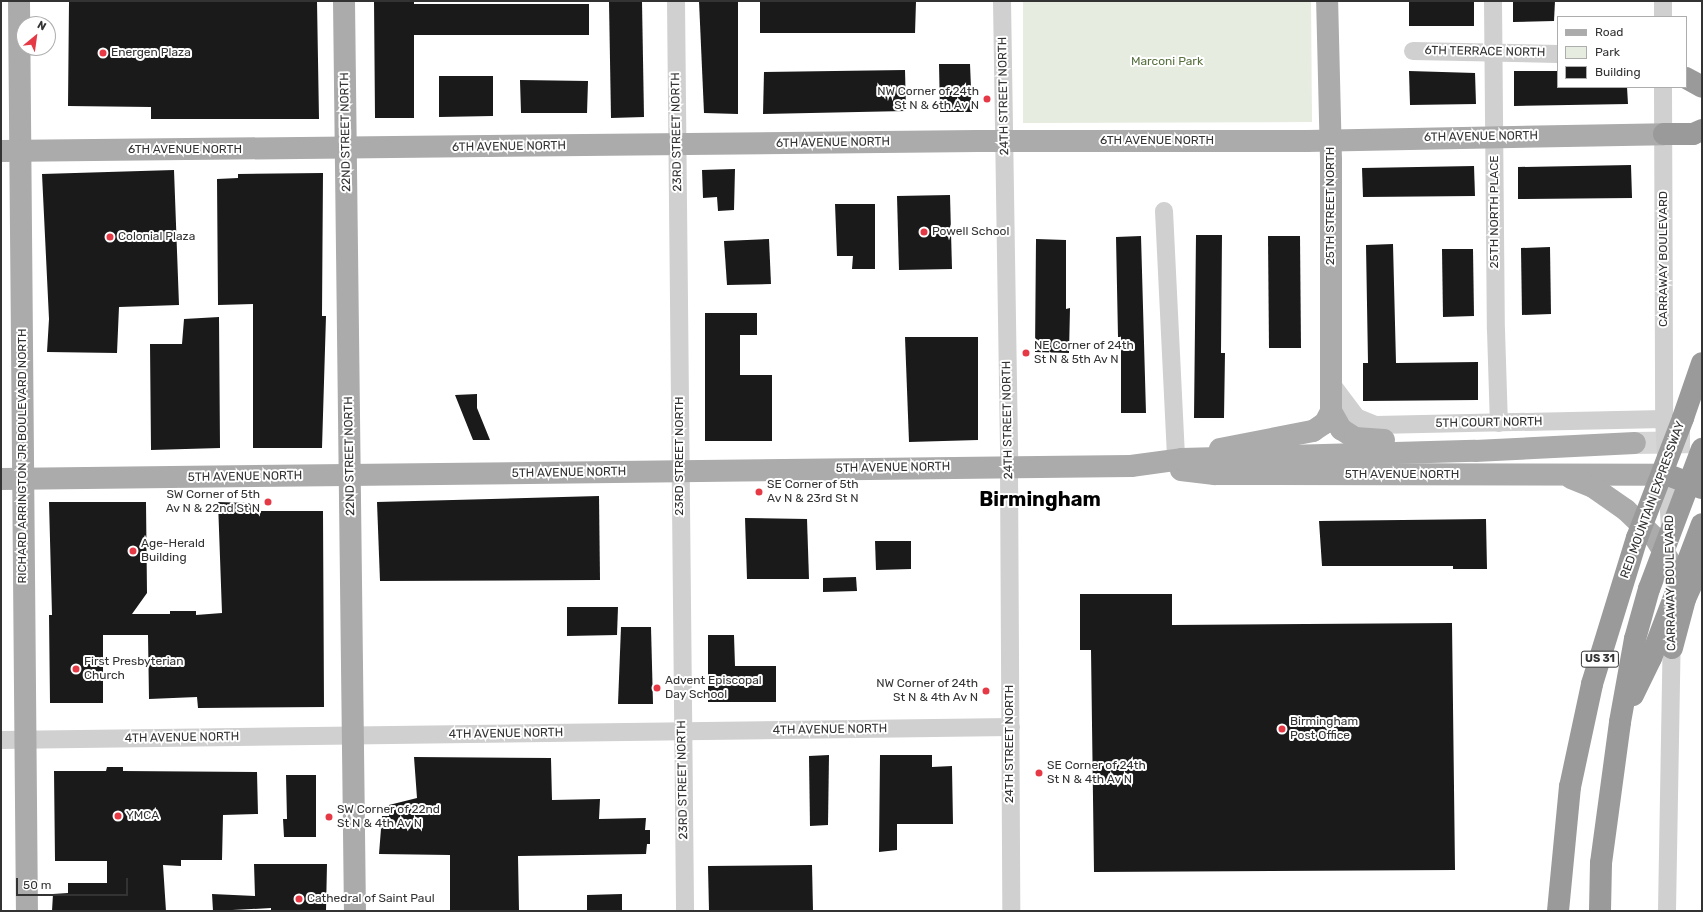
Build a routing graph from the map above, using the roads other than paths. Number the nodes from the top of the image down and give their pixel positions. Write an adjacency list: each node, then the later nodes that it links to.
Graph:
1 (19, 1): 22 (main road, RICHARD ARRINGTON JR BOULEVARD NORTH)
2 (344, 1): 21 (main road, 22ND STREET NORTH)
3 (676, 1): 20 (street, 23RD STREET NORTH)
4 (1002, 1): 19 (street, 24TH STREET NORTH)
5 (1327, 1): 18 (main road, 25TH STREET NORTH)
6 (1493, 1): 10 (street, 25TH NORTH PLACE)
7 (1663, 1): 8 (street)
8 (1662, 16)
9 (1413, 51): 10 (street, 6TH TERRACE NORTH)
10 (1492, 52): 11 (street, 6TH TERRACE NORTH); 17 (street, 25TH NORTH PLACE)
11 (1557, 54)
12 (1687, 79): 13 (highway)
13 (1702, 87)
14 (1663, 88): 16 (street, CARRAWAY BOULEVARD)
15 (1702, 130): 16 (highway)
16 (1664, 134): 17 (main road, 6TH AVENUE NORTH); 28 (street, CARRAWAY BOULEVARD)
17 (1495, 137): 18 (main road, 6TH AVENUE NORTH); 29 (street, 25TH NORTH PLACE)
18 (1331, 140): 19 (main road, 6TH AVENUE NORTH); 26 (main road, 25TH STREET NORTH)
19 (1004, 141): 20 (main road, 6TH AVENUE NORTH); 33 (street, 24TH STREET NORTH)
20 (678, 145): 21 (main road, 6TH AVENUE NORTH); 34 (street, 23RD STREET NORTH)
21 (347, 149): 22 (main road, 6TH AVENUE NORTH); 36 (main road, 22ND STREET NORTH)
22 (11, 151): 39 (main road, RICHARD ARRINGTON JR BOULEVARD NORTH)
23 (1164, 211): 31 (street)
24 (1702, 363): 28 (highway)
25 (1702, 372): 28 (highway, RED MOUNTAIN EXPRESSWAY / US 31)
26 (1333, 386): 27 (main road, 25TH STREET NORTH); 29 (street, 5TH COURT NORTH)
27 (1331, 411): 31 (main road); 31 (main road, 5TH AVENUE NORTH)
28 (1673, 418): 29 (street, 5TH COURT NORTH); 35 (street, CARRAWAY BOULEVARD); 55 (highway, RED MOUNTAIN EXPRESSWAY / US 31, bridge)
29 (1499, 423)
30 (1702, 449): 45 (highway, US 31, bridge)
31 (1179, 460): 32 (main road, 5TH AVENUE NORTH)
32 (1138, 465): 33 (main road, 5TH AVENUE NORTH); 37 (main road, 5TH AVENUE NORTH)
33 (1009, 467): 34 (main road, 5TH AVENUE NORTH); 46 (street, 24TH STREET NORTH)
34 (680, 471): 36 (main road, 5TH AVENUE NORTH); 47 (street, 23RD STREET NORTH)
35 (1668, 475): 37 (main road, 5TH AVENUE NORTH); 40 (highway); 43 (street, CARRAWAY BOULEVARD)
36 (350, 476): 39 (main road, 5TH AVENUE NORTH); 48 (main road, 22ND STREET NORTH)
37 (1566, 476): 43 (main road)
38 (1, 479): 39 (main road, 5TH AVENUE NORTH)
39 (23, 479): 50 (main road, RICHARD ARRINGTON JR BOULEVARD NORTH)
40 (1702, 488)
41 (1702, 524): 45 (highway, bridge)
42 (1702, 561): 44 (highway)
43 (1672, 566): 44 (street, CARRAWAY BOULEVARD)
44 (1672, 648): 57 (street, CARRAWAY BOULEVARD)
45 (1620, 722): 56 (highway, US 31)
46 (1011, 727): 47 (street, 4TH AVENUE NORTH); 54 (street, 24TH STREET NORTH)
47 (681, 732): 48 (street, 4TH AVENUE NORTH); 53 (street, 23RD STREET NORTH)
48 (353, 736): 50 (street, 4TH AVENUE NORTH); 52 (main road, 22ND STREET NORTH)
49 (1, 740): 50 (street, 4TH AVENUE NORTH)
50 (25, 740): 51 (main road, RICHARD ARRINGTON JR BOULEVARD NORTH)
51 (27, 911)
52 (355, 911)
53 (685, 911)
54 (1012, 911)
55 (1558, 911)
56 (1600, 911)
57 (1667, 911)

